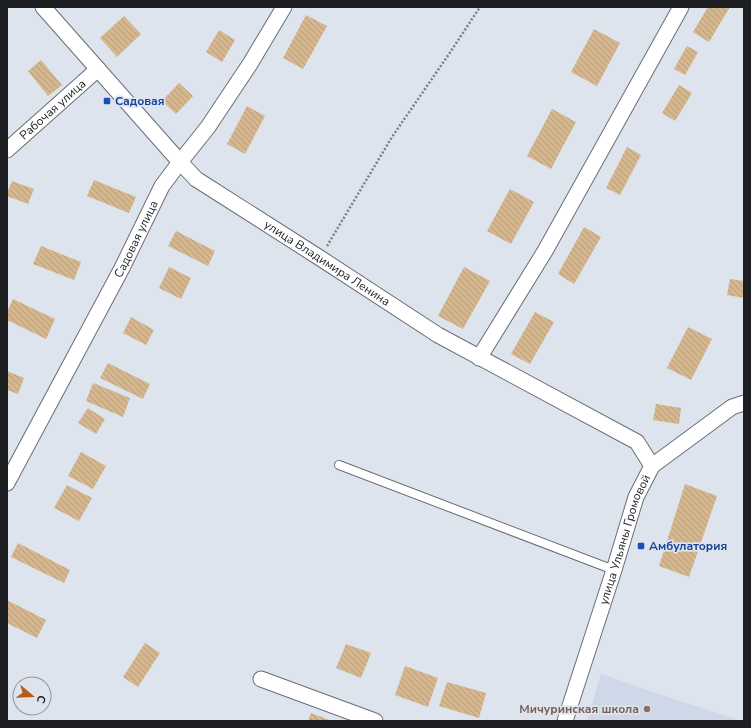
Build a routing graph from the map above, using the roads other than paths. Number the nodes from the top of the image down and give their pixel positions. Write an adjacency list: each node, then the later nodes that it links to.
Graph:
1 (43, 7): 4 (street, улица Владимира Ленина)
2 (284, 7): 6 (street, Садовая улица)
3 (681, 7): 7 (street)
4 (98, 69): 5 (street, Рабочая улица); 6 (street, улица Владимира Ленина)
5 (7, 150)
6 (180, 162): 7 (street, улица Владимира Ленина); 11 (street, Садовая улица)
7 (479, 358): 10 (street, улица Владимира Ленина)
8 (744, 403): 10 (street, улица Ульяны Громовой)
9 (339, 465): 12 (lane)
10 (652, 466): 12 (street, улица Ульяны Громовой)
11 (7, 483)
12 (614, 570): 15 (street, улица Ульяны Громовой)
13 (261, 679): 14 (street)
14 (375, 721)
15 (565, 721)

